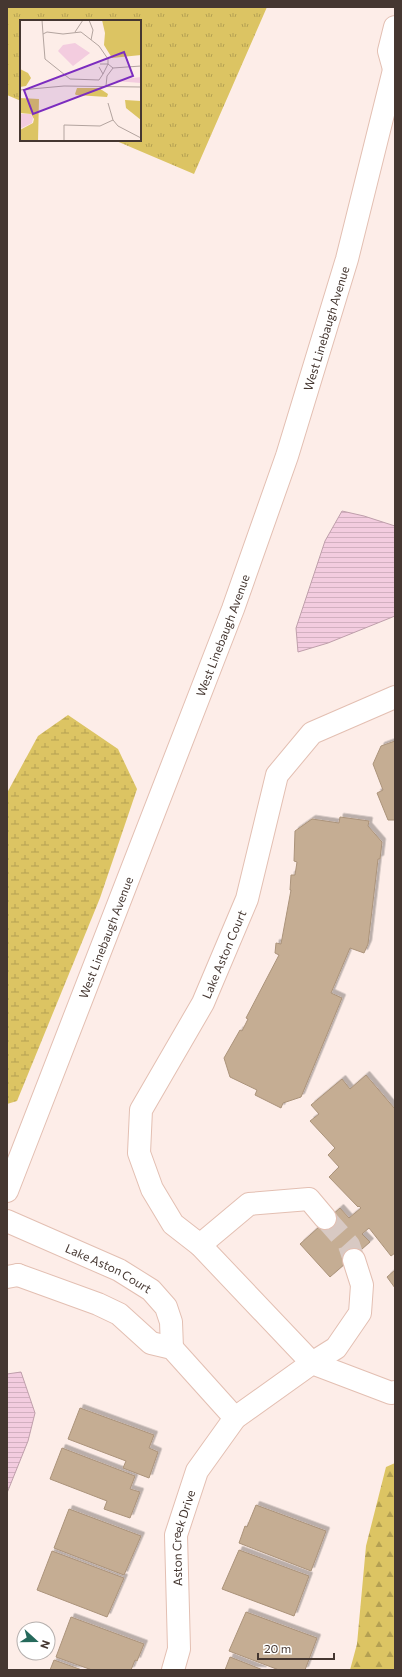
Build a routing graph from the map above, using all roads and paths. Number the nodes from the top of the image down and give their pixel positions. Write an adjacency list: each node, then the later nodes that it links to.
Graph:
1 (395, 26): 2 (street)
2 (394, 68): 4 (street, West Linebaugh Avenue)
3 (395, 697): 7 (street, Lake Aston Court)
4 (7, 1191)
5 (325, 1218): 7 (street)
6 (7, 1221): 10 (street, Lake Aston Court)
7 (200, 1245): 11 (street, Lake Aston Court)
8 (354, 1260): 11 (street)
9 (13, 1276): 10 (street)
10 (172, 1348): 13 (street)
11 (312, 1362): 12 (street, Lake Aston Court); 13 (street)
12 (395, 1392)
13 (235, 1418): 14 (street, Aston Creek Drive)
14 (173, 1670)

